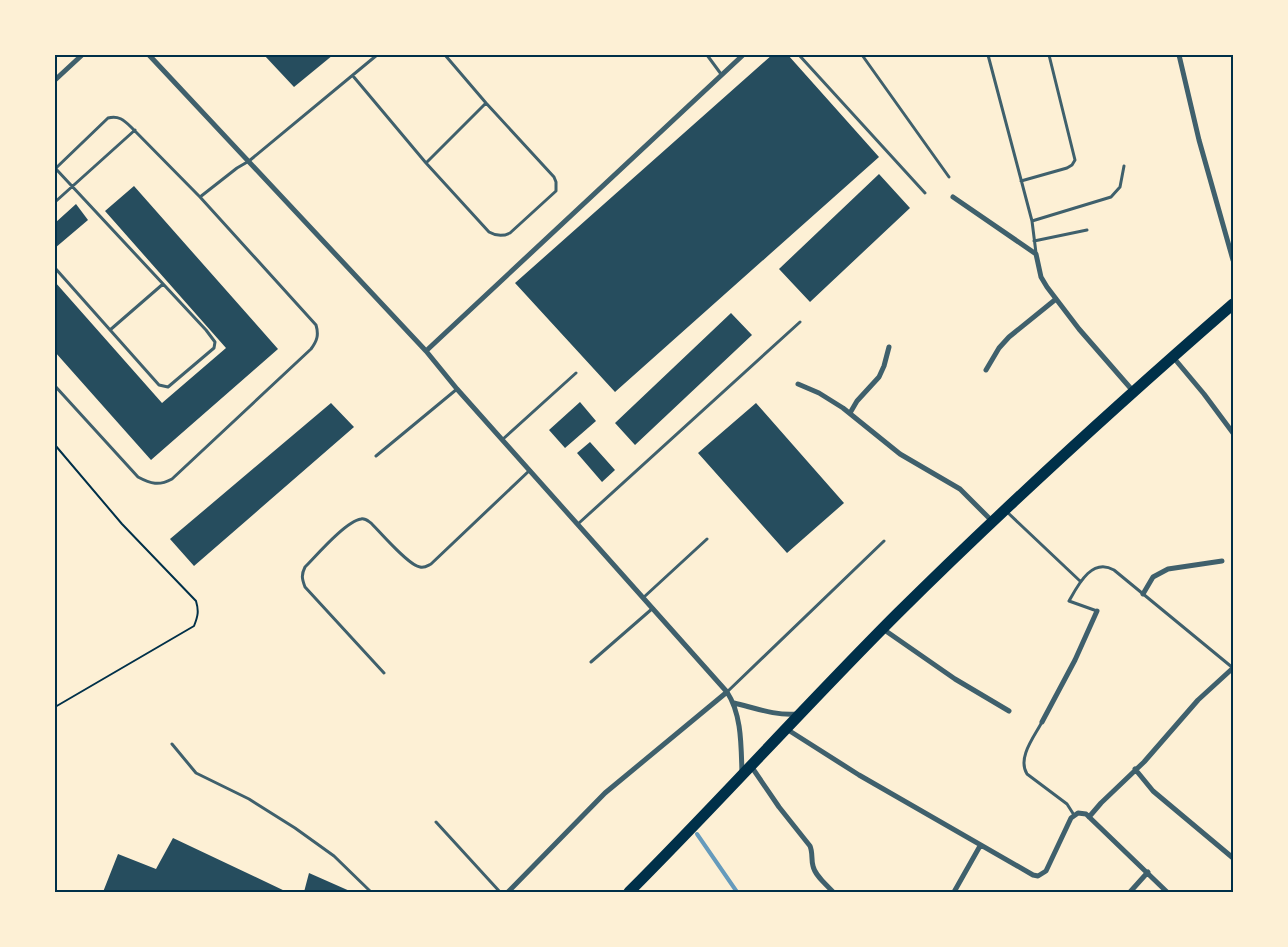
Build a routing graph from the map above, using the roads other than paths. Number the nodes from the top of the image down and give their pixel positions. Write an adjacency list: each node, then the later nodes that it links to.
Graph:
1 (82, 55): 14 (street)
2 (149, 55): 17 (street)
3 (377, 55): 13 (lane)
4 (445, 55): 15 (lane)
5 (707, 55): 12 (lane)
6 (743, 55): 12 (street)
7 (799, 55): 24 (lane)
8 (862, 55): 21 (lane)
9 (988, 55): 22 (lane)
10 (1048, 55): 22 (lane)
11 (1179, 55): 32 (street)
12 (722, 75): 40 (street)
13 (353, 76): 17 (lane); 18 (lane)
14 (55, 80)
15 (486, 103): 18 (lane); 18 (lane)
16 (135, 130): 20 (lane); 23 (lane); 25 (lane)
17 (249, 161): 25 (lane); 40 (street)
18 (426, 163)
19 (1124, 166): 28 (lane)
20 (56, 169): 23 (lane)
21 (949, 177)
22 (1021, 181): 28 (lane)
23 (72, 187): 27 (lane); 34 (lane)
24 (925, 192)
25 (200, 197): 45 (lane)
26 (953, 197): 31 (street)
27 (55, 202)
28 (1032, 221): 30 (lane)
29 (1087, 230): 30 (lane)
30 (1034, 240): 31 (lane)
31 (1036, 254): 35 (street)
32 (1233, 260)
33 (55, 268): 38 (lane)
34 (164, 284): 38 (lane); 38 (lane)
35 (1056, 300): 42 (street); 47 (street)
36 (1233, 304): 41 (highway)
37 (800, 322): 55 (lane)
38 (110, 330)
39 (889, 348): 48 (street)
40 (426, 351): 46 (street)
41 (1173, 356): 47 (highway); 49 (street)
42 (986, 370)
43 (576, 373): 50 (lane)
44 (798, 384): 48 (street)
45 (55, 386)
46 (457, 389): 50 (street); 51 (lane)
47 (1134, 392): 53 (highway)
48 (850, 413): 54 (street)
49 (1233, 433)
50 (503, 439): 52 (street)
51 (376, 456)
52 (530, 470): 55 (street); 67 (lane)
53 (1006, 510): 54 (highway); 59 (lane)
54 (993, 522): 64 (highway)
55 (579, 523): 61 (street)
56 (707, 539): 61 (lane)
57 (884, 541): 68 (lane)
58 (1222, 561): 60 (street)
59 (1080, 581): 60 (lane); 63 (lane)
60 (1143, 594): 66 (lane)
61 (644, 597): 62 (street)
62 (653, 607): 65 (lane); 68 (street)
63 (1097, 611): 72 (street)
64 (883, 629): 70 (street); 71 (highway)
65 (591, 662)
66 (1233, 668): 76 (street)
67 (384, 673)
68 (727, 692): 69 (street); 86 (street)
69 (734, 702): 71 (street); 77 (street)
70 (1009, 711)
71 (801, 713): 73 (highway)
72 (1042, 722): 78 (lane)
73 (785, 728): 75 (highway); 81 (street)
74 (172, 744): 84 (lane)
75 (751, 765): 77 (highway); 88 (street)
76 (1135, 769): 79 (street); 82 (street)
77 (742, 776): 87 (highway)
78 (1074, 815): 79 (street); 81 (street)
79 (1089, 817): 83 (street)
80 (436, 822): 85 (lane)
81 (980, 846): 89 (street)
82 (1233, 858)
83 (1148, 872): 90 (street); 91 (street)
84 (371, 892)
85 (500, 892)
86 (508, 892)
87 (629, 892)
88 (834, 892)
89 (954, 892)
90 (1130, 892)
91 (1167, 892)

